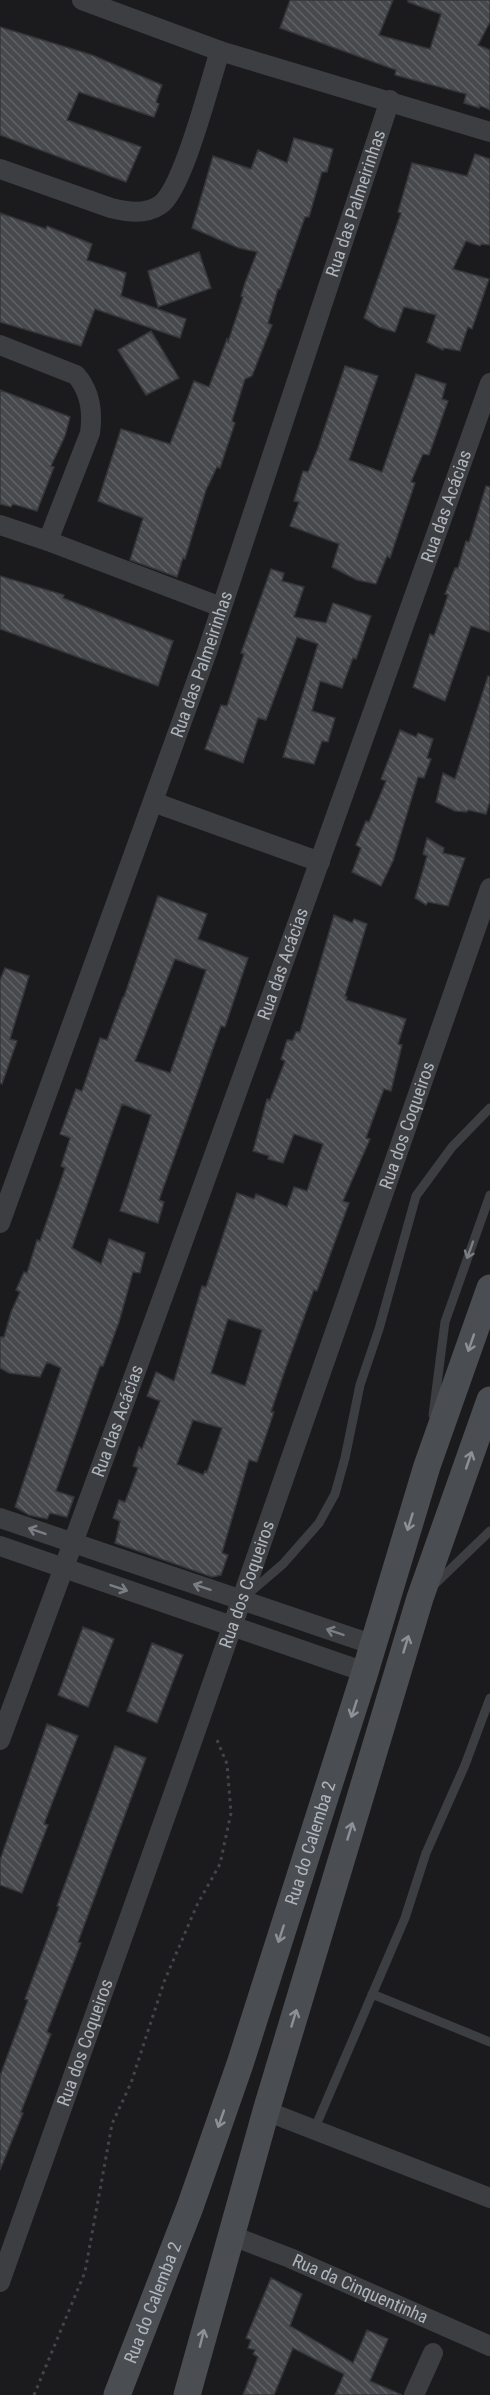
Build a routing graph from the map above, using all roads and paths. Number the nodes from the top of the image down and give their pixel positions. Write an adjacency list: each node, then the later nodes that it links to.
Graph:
1 (82, 0): 2 (street)
2 (220, 51): 3 (street); 5 (street)
3 (390, 100): 4 (street); 10 (street, Rua das Palmeirinhas)
4 (490, 132)
5 (0, 169)
6 (0, 345): 9 (street)
7 (490, 383): 12 (street, Rua das Acácias)
8 (0, 525): 9 (street)
9 (48, 541): 10 (street)
10 (221, 607): 11 (street, Rua das Palmeirinhas)
11 (153, 802): 12 (street); 16 (street, Rua das Palmeirinhas)
12 (320, 862): 22 (street, Rua das Acácias)
13 (490, 888): 26 (street, Rua dos Coqueiros)
14 (490, 1108): 26 (lane)
15 (490, 1195): 19 (lane, one-way to 19)
16 (0, 1223)
17 (490, 1288): 19 (main road, Rua do Calemba 2, one-way to 19)
18 (490, 1400): 25 (main road, Rua do Calemba 2, one-way to 18)
19 (427, 1466): 28 (main road, Rua do Calemba 2, one-way to 28)
20 (0, 1518): 22 (street, one-way to 20)
21 (490, 1531): 25 (lane)
22 (74, 1544): 24 (street, Rua das Acácias); 26 (street, one-way to 22)
23 (0, 1546): 24 (street)
24 (64, 1569): 27 (street, one-way to 27); 32 (street, Rua das Acácias)
25 (420, 1598): 35 (main road, Rua do Calemba 2, one-way to 25)
26 (241, 1600): 27 (street, Rua dos Coqueiros); 28 (street, one-way to 26)
27 (232, 1627): 29 (street); 31 (street, Rua dos Coqueiros)
28 (374, 1645): 29 (main road, Rua do Calemba 2)
29 (365, 1672): 43 (main road, Rua do Calemba 2, one-way to 43)
30 (490, 1698): 33 (lane)
31 (198, 1726): 39 (street, Rua dos Coqueiros); 42 (path)
32 (0, 1740)
33 (372, 1994): 34 (lane); 36 (lane)
34 (490, 2042)
35 (266, 2111): 36 (street); 38 (main road, Rua do Calemba 2)
36 (314, 2130): 37 (street)
37 (490, 2198)
38 (230, 2235): 40 (street, Rua da Cinquentinha); 44 (main road, Rua do Calemba 2, one-way to 38)
39 (0, 2282)
40 (490, 2346)
41 (433, 2353): 45 (street)
42 (34, 2395)
43 (117, 2395)
44 (187, 2395)
45 (414, 2395)

